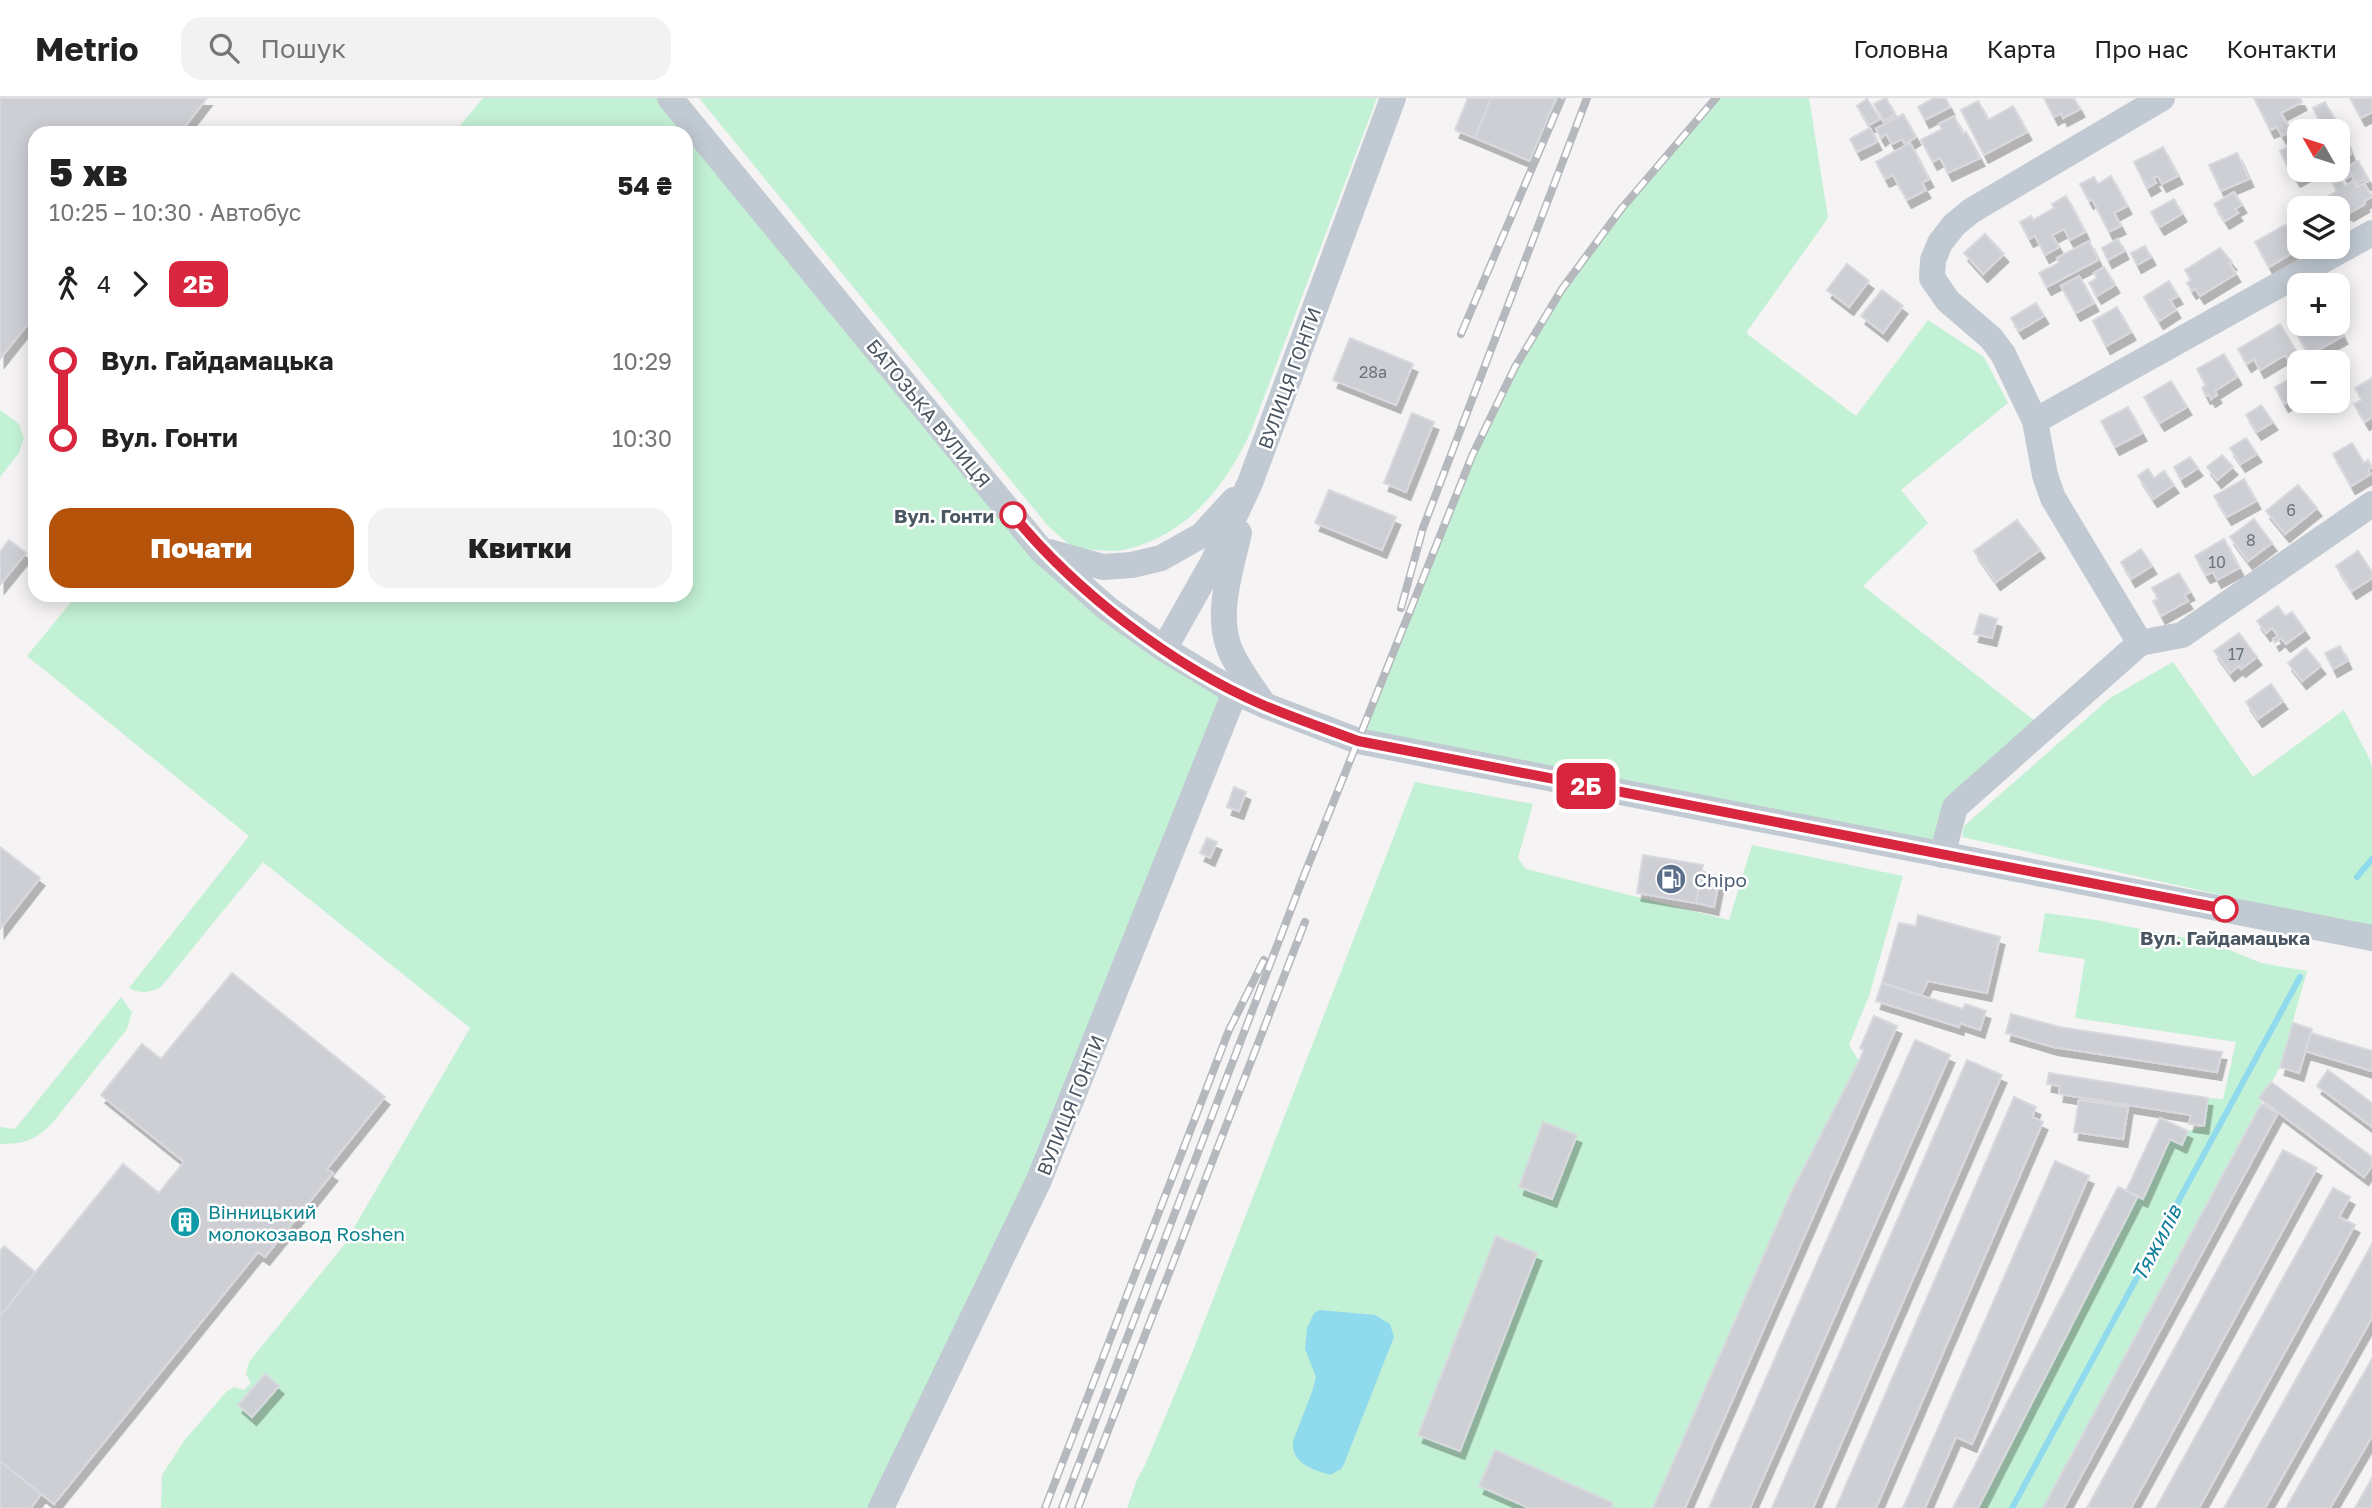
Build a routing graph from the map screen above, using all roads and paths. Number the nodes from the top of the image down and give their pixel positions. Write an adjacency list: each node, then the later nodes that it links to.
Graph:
1 (670, 98): 5 (street, БАТОЗЬКА ВУЛИЦЯ)
2 (1393, 98): 8 (street, ВУЛИЦЯ ГОНТИ)
3 (2162, 98): 7 (street)
4 (693, 126): 10 (street, БАТОЗЬКА ВУЛИЦЯ)
5 (693, 126)
6 (2372, 233): 7 (street)
7 (2035, 421): 11 (street)
8 (1250, 483): 10 (street); 12 (street, ВУЛИЦЯ ГОНТИ); 14 (street)
9 (2372, 504): 11 (street)
10 (1041, 550): 12 (street, БАТОЗЬКА ВУЛИЦЯ)
11 (2140, 643): 15 (street)
12 (1164, 649): 13 (street, БАТОЗЬКА ВУЛИЦЯ)
13 (1236, 692): 14 (street, БАТОЗЬКА ВУЛИЦЯ); 17 (street, ВУЛИЦЯ ГОНТИ)
14 (1264, 705): 15 (street, БАТОЗЬКА ВУЛИЦЯ)
15 (1942, 855): 16 (street, БАТОЗЬКА ВУЛИЦЯ)
16 (2372, 938)
17 (881, 1508)

